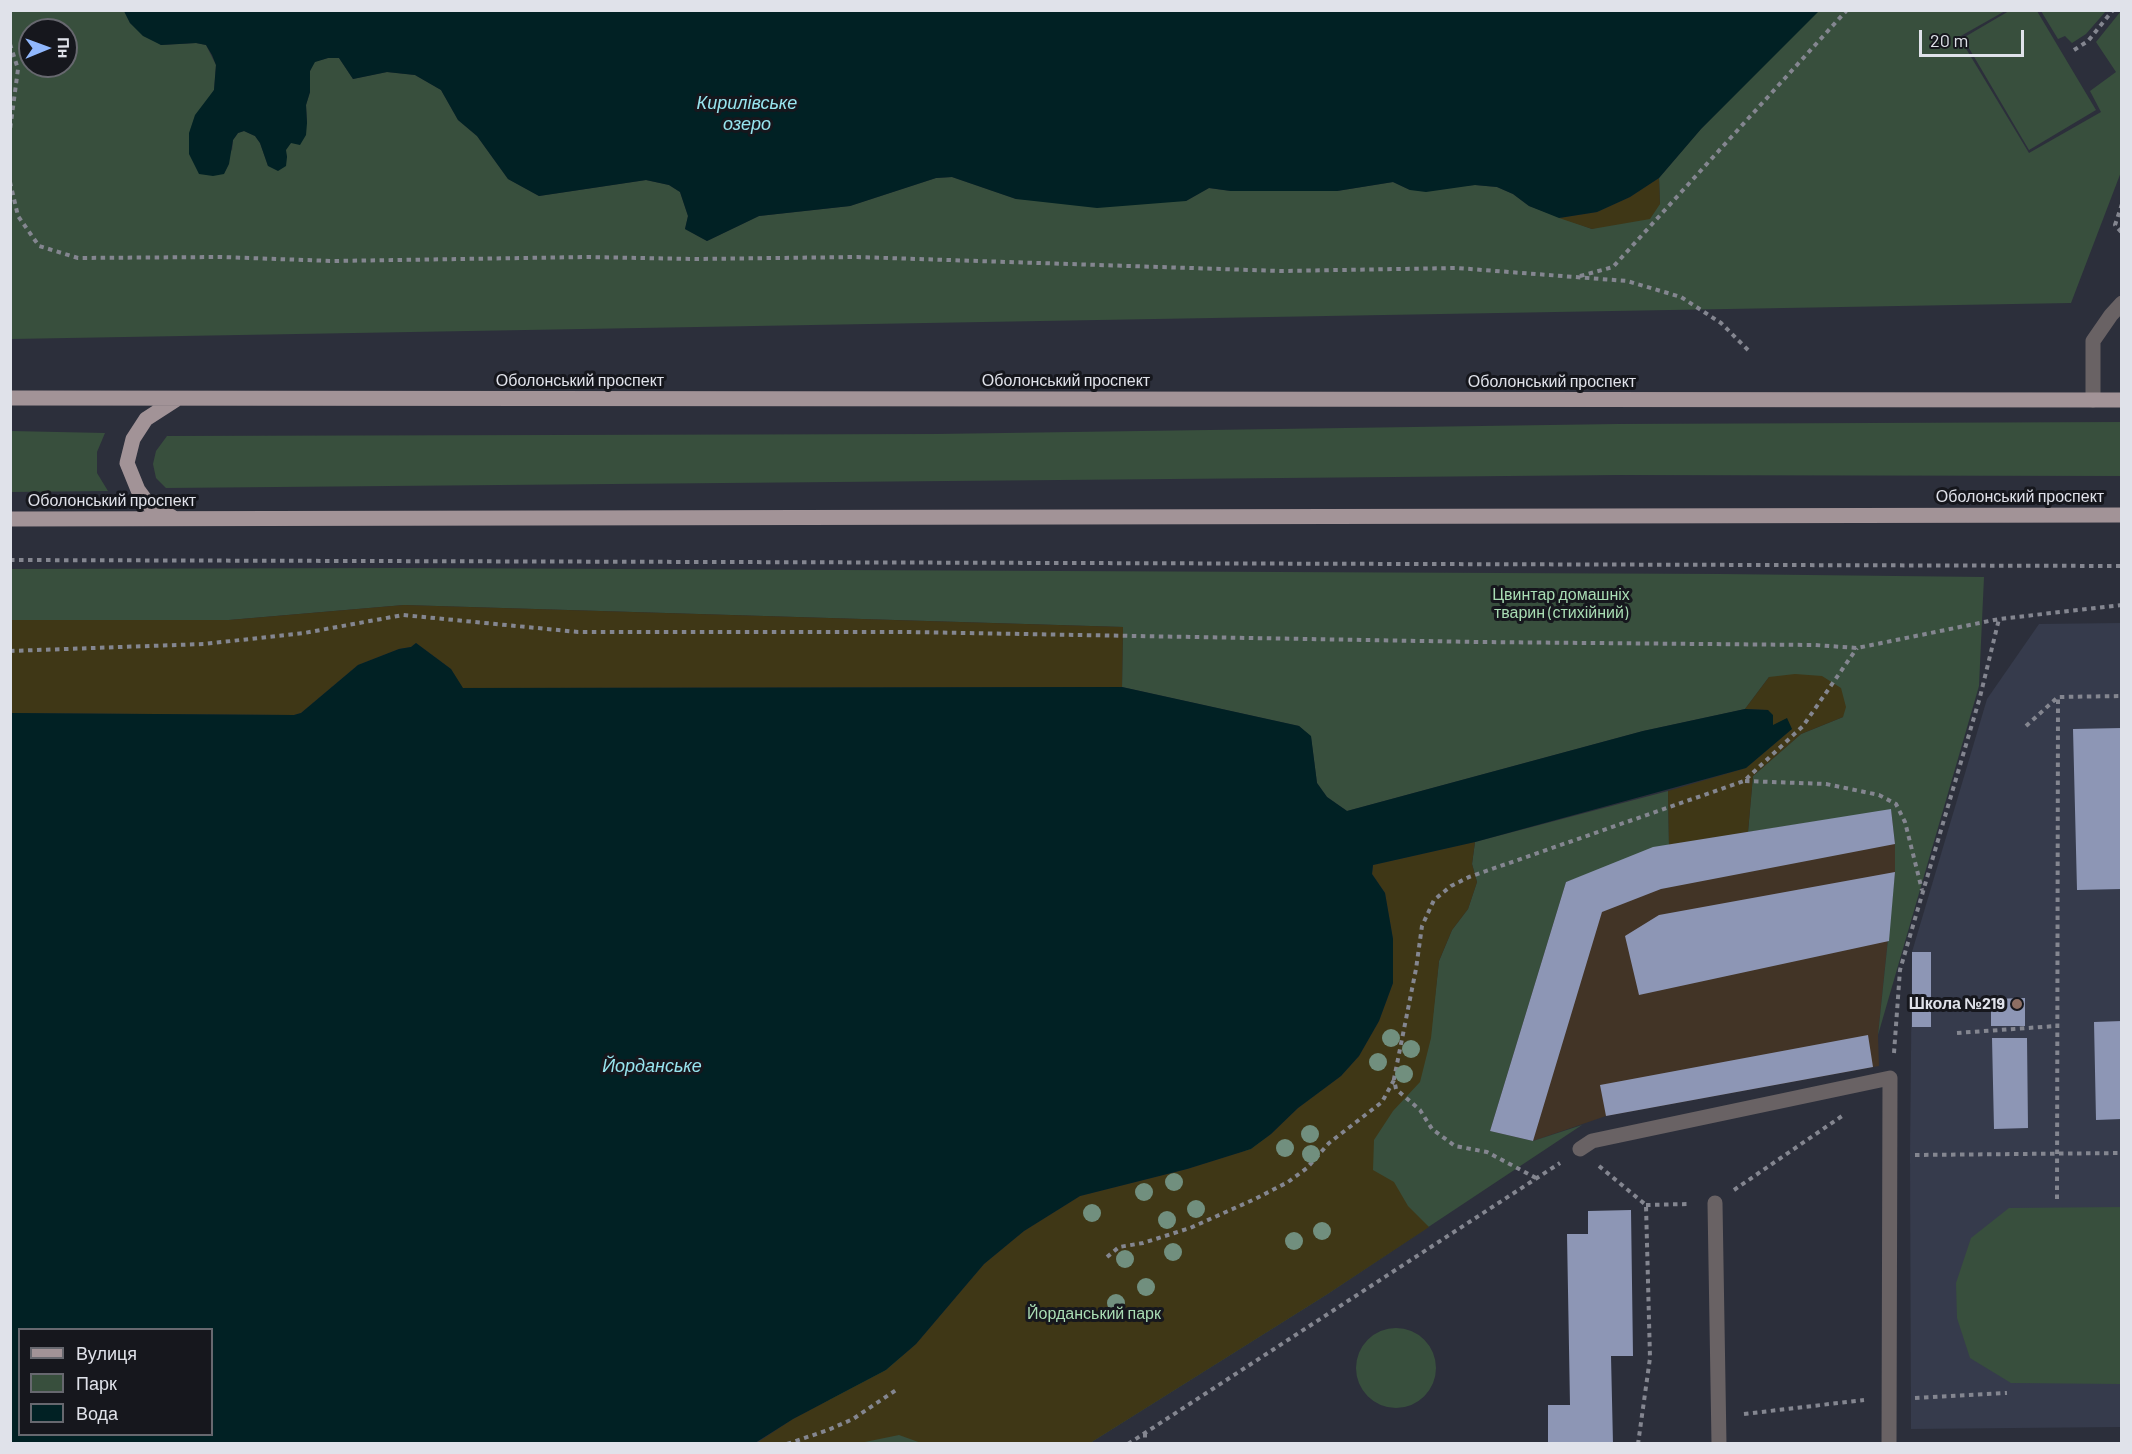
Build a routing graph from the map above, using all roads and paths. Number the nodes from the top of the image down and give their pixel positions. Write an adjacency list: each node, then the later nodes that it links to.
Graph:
1 (1847, 10): 9 (path)
2 (2113, 10): 4 (path)
3 (10, 44): 5 (path)
4 (2074, 50)
5 (10, 130)
6 (10, 182): 9 (path)
7 (2121, 204): 8 (path)
8 (2121, 233)
9 (1577, 277): 11 (path)
10 (2121, 303): 14 (lane)
11 (1749, 351)
12 (10, 398): 13 (main road, Оболонський проспект)
13 (177, 399): 14 (main road, Оболонський проспект); 18 (main road)
14 (2093, 400): 15 (main road, Оболонський проспект)
15 (2121, 400)
16 (2121, 515): 18 (main road, Оболонський проспект)
17 (10, 519): 18 (main road, Оболонський проспект)
18 (175, 519)
19 (10, 560): 20 (path)
20 (2121, 566)
21 (2121, 605): 22 (path)
22 (1999, 619): 23 (path); 29 (path)
23 (1857, 648): 24 (path); 28 (path)
24 (10, 651)
25 (2121, 696): 26 (path)
26 (2058, 697): 27 (path); 30 (path)
27 (2026, 726)
28 (1744, 781): 29 (path); 33 (path)
29 (1923, 893): 32 (path)
30 (2056, 1026): 31 (path); 36 (path)
31 (1957, 1033)
32 (1894, 1057)
33 (1394, 1079): 39 (path); 43 (path)
34 (1850, 1110): 41 (path)
35 (1580, 1149): 39 (path); 42 (path); 55 (lane)
36 (2055, 1153): 37 (path); 38 (path); 40 (path)
37 (2121, 1153)
38 (1910, 1155)
39 (1536, 1178): 49 (path)
40 (2057, 1198)
41 (1715, 1203): 42 (path); 48 (lane)
42 (1646, 1205): 53 (path)
43 (1107, 1257)
44 (896, 1390): 50 (path)
45 (2007, 1393): 46 (path)
46 (1911, 1398)
47 (1874, 1399): 48 (path)
48 (1719, 1417): 54 (lane)
49 (1144, 1433): 51 (path); 52 (path)
50 (787, 1443)
51 (1128, 1443)
52 (1145, 1443)
53 (1638, 1443)
54 (1719, 1443)
55 (1889, 1443)

